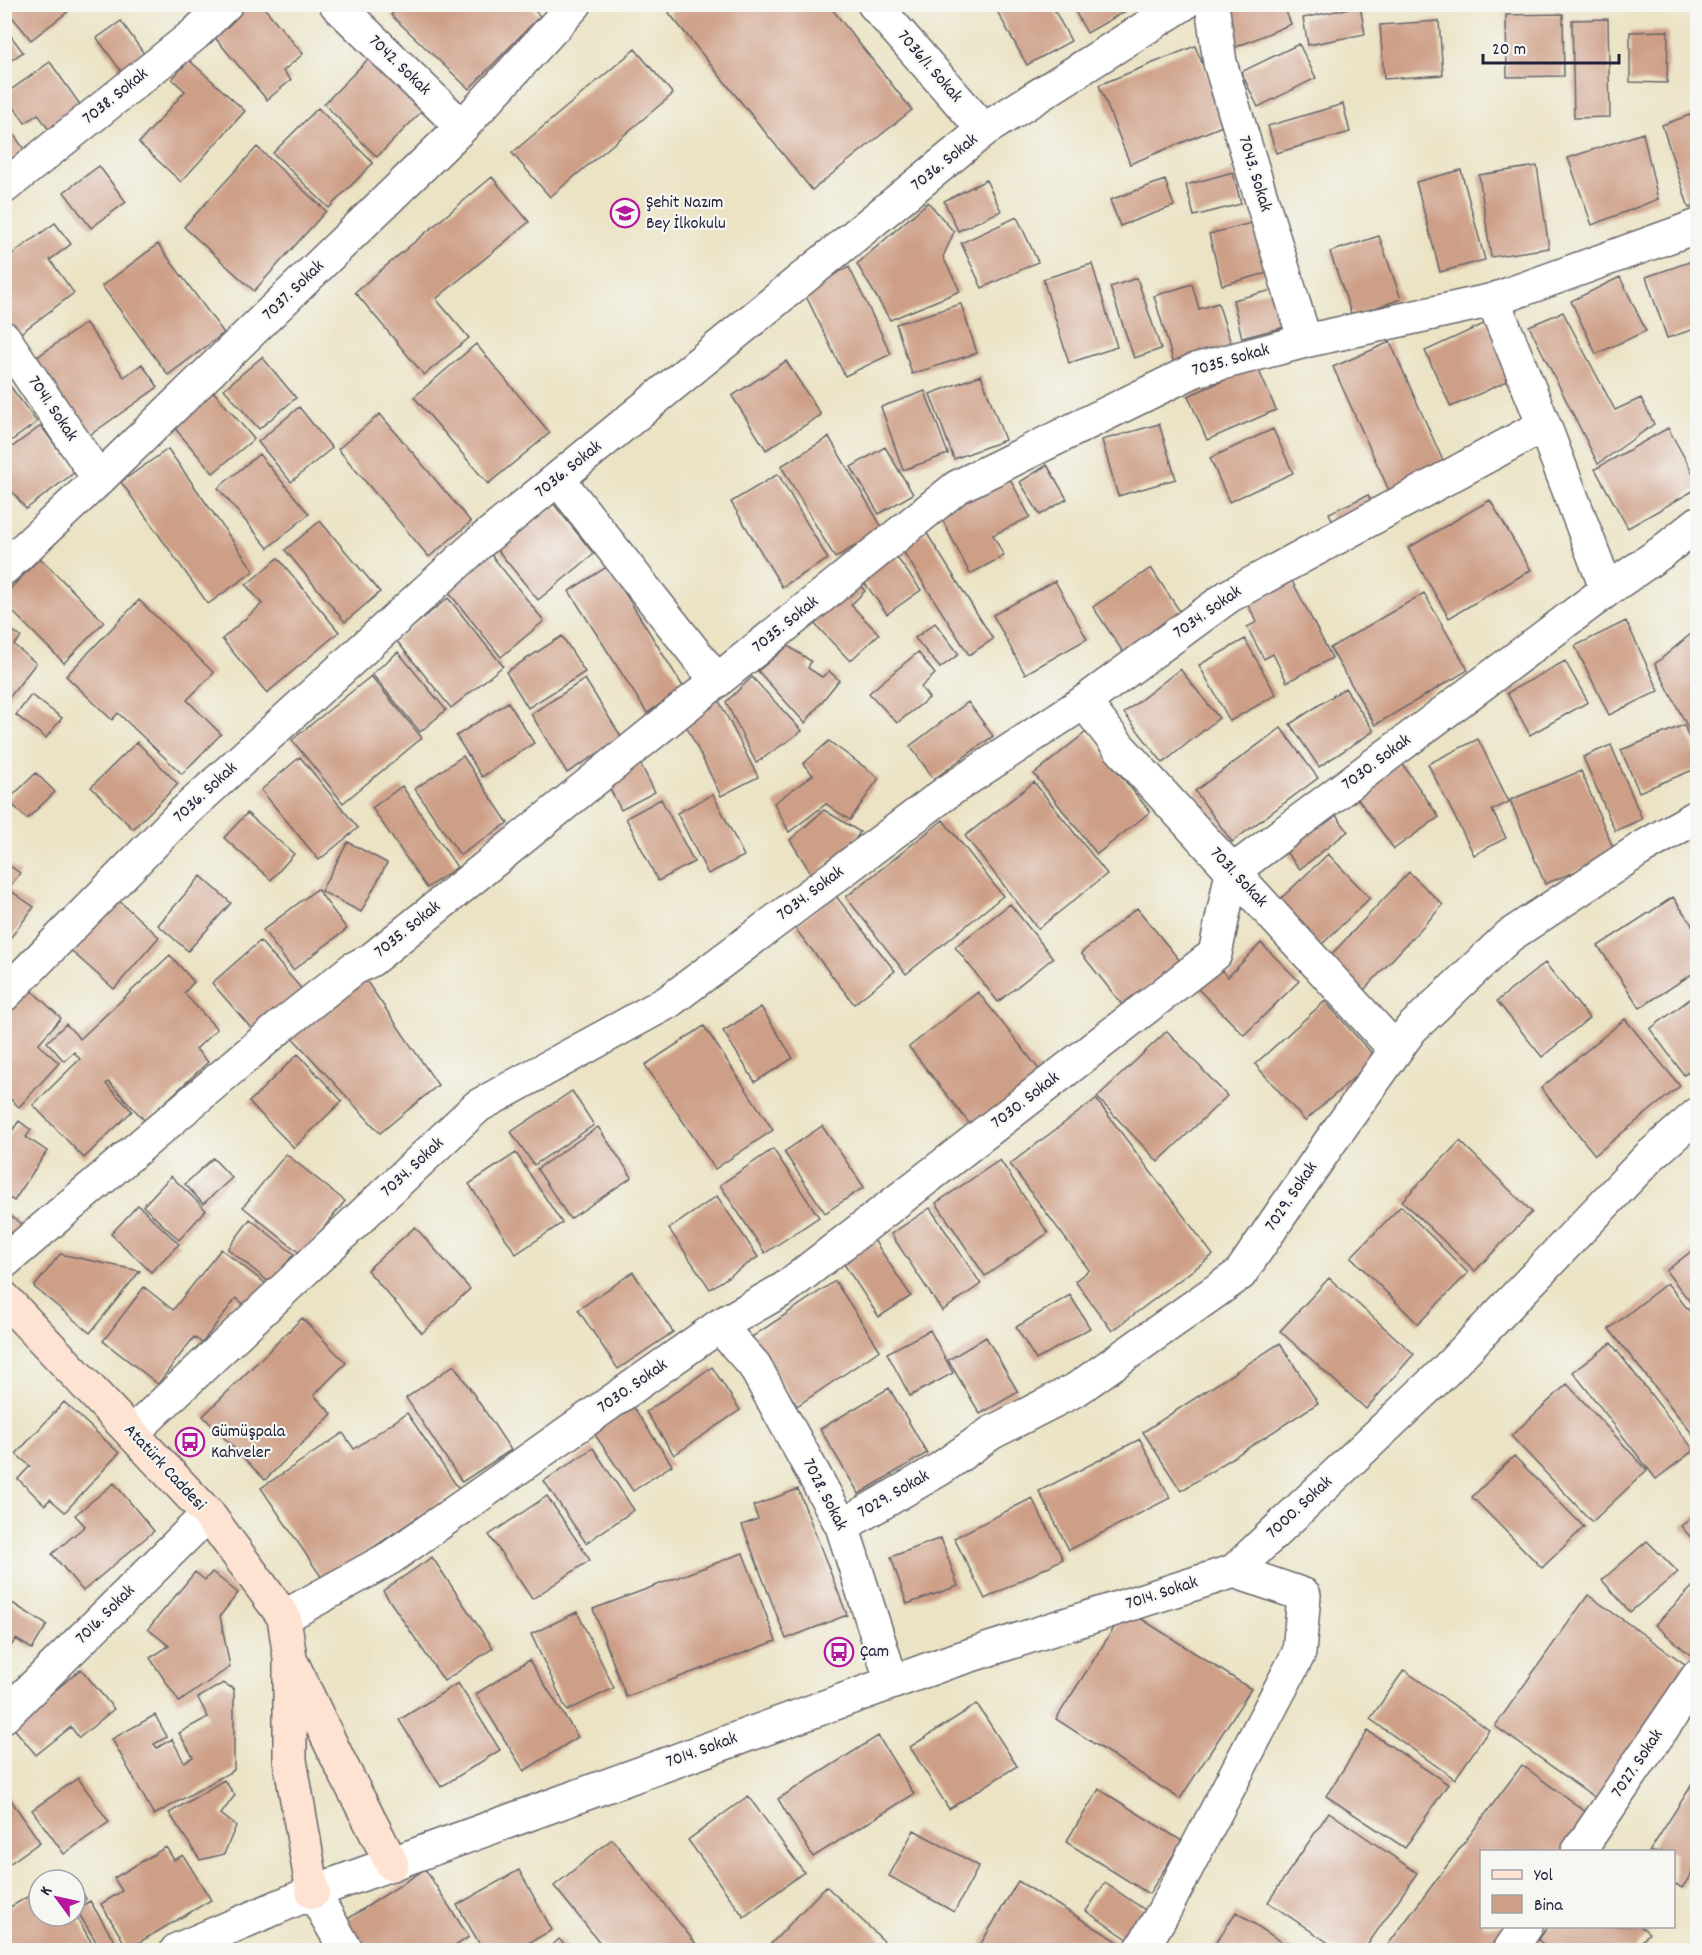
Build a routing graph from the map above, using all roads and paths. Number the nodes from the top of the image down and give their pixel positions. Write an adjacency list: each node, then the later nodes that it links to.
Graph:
1 (226, 4): 9 (street, 7038. Sokak)
2 (336, 4): 7 (street, 7042. Sokak)
3 (575, 4): 7 (street, 7037. Sokak)
4 (874, 4): 8 (street, 7036/1. Sokak)
5 (1182, 4): 8 (street, 7036. Sokak)
6 (1212, 4): 13 (street, 7043. Sokak)
7 (462, 128): 16 (street, 7037. Sokak)
8 (984, 130): 15 (street, 7036. Sokak)
9 (4, 188)
10 (1698, 226): 11 (street, 7035. Sokak)
11 (1493, 300): 13 (street, 7035. Sokak); 14 (street)
12 (4, 338): 16 (street, 7041. Sokak)
13 (1305, 341): 20 (street, 7035. Sokak)
14 (1544, 424): 19 (street); 21 (street, 7034. Sokak)
15 (558, 479): 20 (street); 24 (street, 7036. Sokak)
16 (99, 480): 18 (street, 7037. Sokak)
17 (1698, 523): 19 (street, 7030. Sokak)
18 (4, 568)
19 (1607, 590): 23 (street, 7030. Sokak)
20 (717, 681): 27 (street, 7035. Sokak)
21 (1084, 702): 23 (street, 7031. Sokak); 30 (street, 7034. Sokak)
22 (1698, 816): 25 (street, 7029. Sokak)
23 (1232, 872): 25 (street, 7031. Sokak); 29 (street, 7030. Sokak)
24 (4, 995)
25 (1396, 1050): 32 (street, 7029. Sokak)
26 (1698, 1114): 33 (street, 7000. Sokak)
27 (4, 1262)
28 (4, 1298): 30 (main road, Atatürk Caddesi)
29 (719, 1326): 32 (street, 7028. Sokak); 34 (street, 7030. Sokak)
30 (132, 1433): 31 (main road, Atatürk Caddesi)
31 (208, 1514): 34 (main road, Atatürk Caddesi); 38 (street, 7016. Sokak)
32 (842, 1526): 37 (street, 7028. Sokak)
33 (1234, 1571): 37 (street, 7014. Sokak); 45 (street)
34 (284, 1617): 35 (main road, Atatürk Caddesi)
35 (290, 1658): 40 (main road, Atatürk Caddesi); 41 (main road, Atatürk Caddesi)
36 (1698, 1676): 39 (street, 7027. Sokak)
37 (892, 1682): 40 (street, 7014. Sokak)
38 (4, 1716)
39 (1579, 1850)
40 (392, 1864): 41 (street, 7014. Sokak)
41 (313, 1892): 43 (street, 7014. Sokak); 44 (street, Atatürk Caddesi)
42 (1526, 1928): 46 (street)
43 (177, 1950)
44 (346, 1950)
45 (1141, 1950)
46 (1510, 1950)

